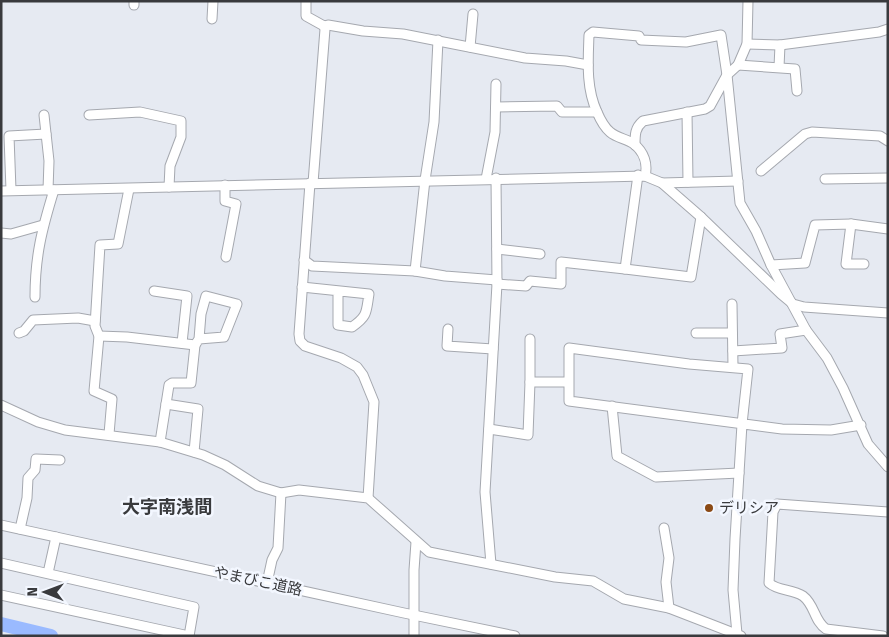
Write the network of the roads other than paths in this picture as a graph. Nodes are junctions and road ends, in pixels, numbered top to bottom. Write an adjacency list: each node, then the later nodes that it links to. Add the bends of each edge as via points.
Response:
1 (212, 1): 5 (street)
2 (306, 1): 6 (street, via 306,16)
3 (748, 1): 9 (street)
4 (472, 14): 11 (street)
5 (212, 19)
6 (324, 26): 8 (street); 35 (street)
7 (888, 29): 10 (street)
8 (438, 40): 11 (street); 32 (street, via 434,122)
9 (747, 44): 10 (street); 13 (street)
10 (780, 45): 14 (street)
11 (470, 47): 12 (street, via 525,58)
12 (588, 65): 15 (street, via 589,35 593,32 639,36 641,40 686,42 721,35); 19 (street, via 589,89)
13 (738, 65): 14 (street); 15 (street)
14 (778, 67): 17 (street, via 795,69)
15 (727, 75): 20 (street, via 710,106); 33 (street)
16 (496, 84): 18 (street)
17 (797, 91)
18 (496, 107): 19 (street, via 557,106 562,112); 30 (street)
19 (597, 112): 25 (street, via 611,133)
20 (687, 112): 25 (street, via 643,121 635,131); 34 (street)
21 (44, 115): 23 (street)
22 (89, 115): 38 (street, via 140,112 181,121 181,137 170,166)
23 (46, 134): 40 (street); 41 (street, via 8,136)
24 (888, 141): 26 (street, via 880,136 812,132 805,134)
25 (635, 145): 27 (street, via 647,167)
26 (760, 171)
27 (642, 175): 28 (street); 36 (street); 53 (street)
28 (496, 178): 30 (street); 47 (street)
29 (888, 178): 31 (street)
30 (486, 179): 32 (street)
31 (825, 179)
32 (425, 180): 35 (street); 54 (street)
33 (738, 181): 34 (street); 52 (street, via 740,203)
34 (688, 182): 36 (street)
35 (311, 183): 37 (street); 50 (street)
36 (662, 183): 42 (street)
37 (225, 186): 38 (street); 49 (street, via 224,201 236,204)
38 (169, 187): 39 (street)
39 (129, 189): 40 (street); 63 (street, via 118,244 100,245)
40 (51, 190): 41 (street); 44 (street)
41 (6, 191)
42 (701, 216): 53 (street, via 691,277); 61 (street)
43 (851, 224): 45 (street); 51 (street, via 846,264); 52 (street, via 815,224 805,263)
44 (43, 225): 46 (street); 59 (street, via 35,268)
45 (888, 229)
46 (1, 234)
47 (496, 249): 48 (street); 55 (street)
48 (540, 254)
49 (226, 257)
50 (304, 260): 54 (street, via 312,266); 56 (street)
51 (864, 264)
52 (771, 265): 61 (street)
53 (625, 269): 55 (street, via 561,262 561,284 530,281 526,286)
54 (415, 271): 55 (street)
55 (497, 282): 73 (street)
56 (302, 287): 58 (street); 91 (street, via 300,341 304,346 341,358 356,367 363,375 374,402)
57 (154, 291): 72 (street, via 187,296)
58 (338, 291): 58 (street, via 369,294 364,318 352,327 338,325)
59 (35, 297)
60 (732, 304): 68 (street)
61 (793, 304): 62 (street); 65 (street)
62 (888, 313)
63 (95, 321): 66 (street, via 78,318 33,320); 69 (street)
64 (448, 329): 73 (street, via 447,346)
65 (806, 330): 74 (street, via 780,334 782,348); 82 (street, via 827,358)
66 (19, 333)
67 (696, 333): 68 (street)
68 (732, 333): 74 (street)
69 (99, 336): 72 (street); 84 (street, via 94,391 112,399)
70 (530, 339): 76 (street)
71 (197, 342): 71 (street, via 224,338 237,304 206,296); 72 (street); 78 (street, via 190,384 169,385)
72 (182, 343)
73 (493, 350): 83 (street)
74 (733, 351): 75 (street)
75 (733, 367): 77 (street, via 569,348); 81 (street, via 748,369)
76 (530, 382): 77 (street); 83 (street, via 528,435)
77 (568, 382): 80 (street, via 569,401)
78 (166, 404): 85 (street); 86 (street, via 198,410)
79 (1, 405): 84 (street, via 65,430)
80 (612, 406): 81 (street); 89 (street, via 617,456 656,477)
81 (742, 424): 82 (street, via 831,430); 89 (street)
82 (860, 425): 88 (street, via 868,444)
83 (488, 429): 99 (street, via 485,492)
84 (109, 434): 85 (street)
85 (160, 442): 86 (street)
86 (194, 452): 90 (street, via 225,464 258,486)
87 (60, 460): 95 (street, via 36,460 35,470 28,478)
88 (888, 467)
89 (739, 473): 106 (street, via 733,590)
90 (281, 492): 91 (street, via 299,490); 101 (street, via 278,548)
91 (368, 498): 97 (street)
92 (888, 512): 110 (street, via 777,504 773,512 769,583 774,588 804,597 811,604 820,625 826,629)
93 (1, 525): 95 (street, やまびこ道路)
94 (664, 528): 103 (street, via 669,558 666,582)
95 (20, 529): 96 (street, やまびこ道路)
96 (56, 537): 100 (street); 101 (street, やまびこ道路)
97 (416, 542): 99 (street, via 429,552); 104 (street)
98 (1, 562): 100 (street)
99 (491, 564): 103 (street, via 593,581 624,599)
100 (48, 573): 107 (street, via 194,607)
101 (267, 583): 104 (street, やまびこ道路)
102 (1, 595): 107 (street)
103 (669, 608): 105 (street)
104 (414, 616): 108 (street); 109 (street, やまびこ道路)
105 (717, 632): 106 (street)
106 (739, 635)
107 (189, 636)
108 (414, 636)
109 (515, 636)
110 (884, 636)

